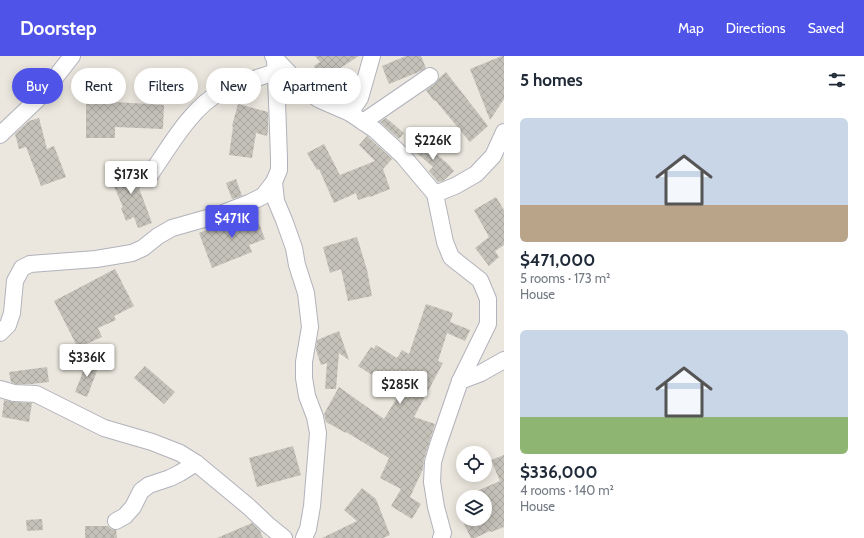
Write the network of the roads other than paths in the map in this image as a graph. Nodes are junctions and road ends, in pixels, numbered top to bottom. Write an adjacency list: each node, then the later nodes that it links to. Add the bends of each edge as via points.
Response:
1 (72, 56): 7 (street, via 40,97)
2 (372, 56): 5 (street)
3 (274, 62): 5 (street, via 320,100); 8 (street, via 202,104); 9 (street, via 279,159 279,170)
4 (430, 76): 5 (street)
5 (357, 117): 10 (street, via 376,130 403,156)
6 (504, 132): 10 (street, via 493,156 476,174)
7 (0, 135)
8 (150, 175)
9 (274, 182): 11 (street, via 263,196 218,215 172,228 132,253 96,259 30,264 22,268 15,281 12,313 8,325); 18 (street, via 276,201 294,248 306,293 310,327 304,378 318,433 312,506)
10 (435, 194): 13 (street, via 445,242 451,257 480,280 488,299 488,324)
11 (0, 333)
12 (504, 360): 13 (street)
13 (460, 381): 19 (street, via 433,462 432,482 443,532)
14 (0, 389): 15 (street, via 14,393 36,394 104,428 152,442)
15 (196, 462): 16 (street, via 170,478 149,485 125,516); 17 (street)
16 (116, 521)
17 (284, 538)
18 (304, 538)
19 (441, 538)

